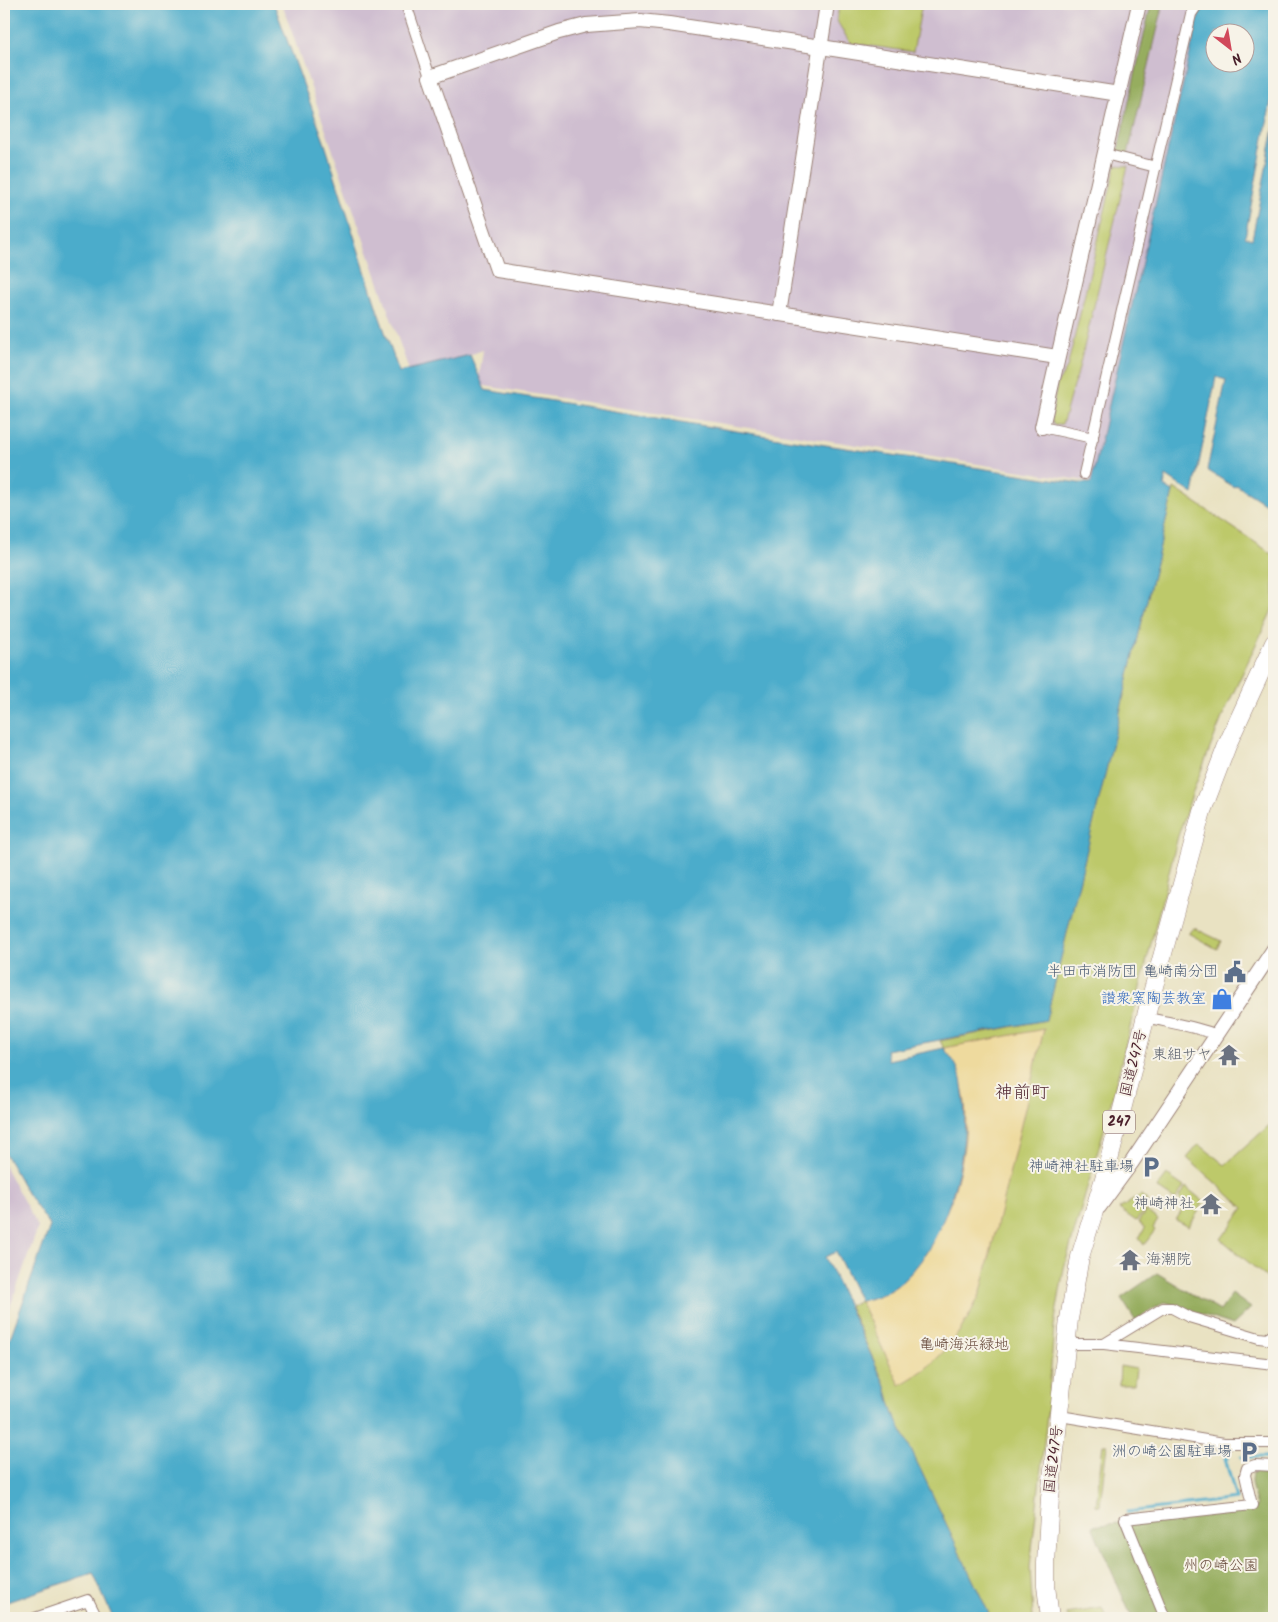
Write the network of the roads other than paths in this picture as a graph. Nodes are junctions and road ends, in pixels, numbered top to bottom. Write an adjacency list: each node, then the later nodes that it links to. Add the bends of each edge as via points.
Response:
1 (406, 4): 6 (street)
2 (827, 4): 5 (street)
3 (1139, 4): 7 (street)
4 (1198, 4): 9 (street, via 1191,14)
5 (821, 46): 6 (street, via 669,24 614,22 560,32); 7 (street); 10 (street)
6 (430, 77): 10 (street, via 496,270)
7 (1118, 94): 8 (street)
8 (1104, 154): 9 (street); 11 (street)
9 (1156, 167): 13 (street)
10 (779, 314): 11 (street)
11 (1057, 357): 12 (street)
12 (1042, 427): 13 (street)
13 (1093, 438): 14 (street)
14 (1084, 474)
15 (1274, 643): 17 (highway, 国道247号 / 247, via 1228,743 1202,811)
16 (1274, 950): 18 (street)
17 (1145, 1017): 18 (street); 19 (highway, 国道247号 / 247)
18 (1217, 1035): 19 (street)
19 (1094, 1214): 21 (highway, 国道247号 / 247, via 1080,1257)
20 (1274, 1334): 22 (street, via 1267,1339 1259,1338 1188,1317 1168,1307)
21 (1068, 1344): 22 (street); 24 (highway, 国道247号 / 247)
22 (1104, 1344): 23 (street)
23 (1274, 1364)
24 (1060, 1416): 25 (street, via 1224,1443); 29 (highway, 国道247号 / 247, via 1047,1544 1046,1586)
25 (1274, 1443)
26 (1274, 1466): 30 (street, via 1247,1468 1245,1475 1252,1505 1126,1519)
27 (35, 1618): 28 (street, via 88,1600)
28 (97, 1618)
29 (1050, 1618)
30 (1165, 1618)

